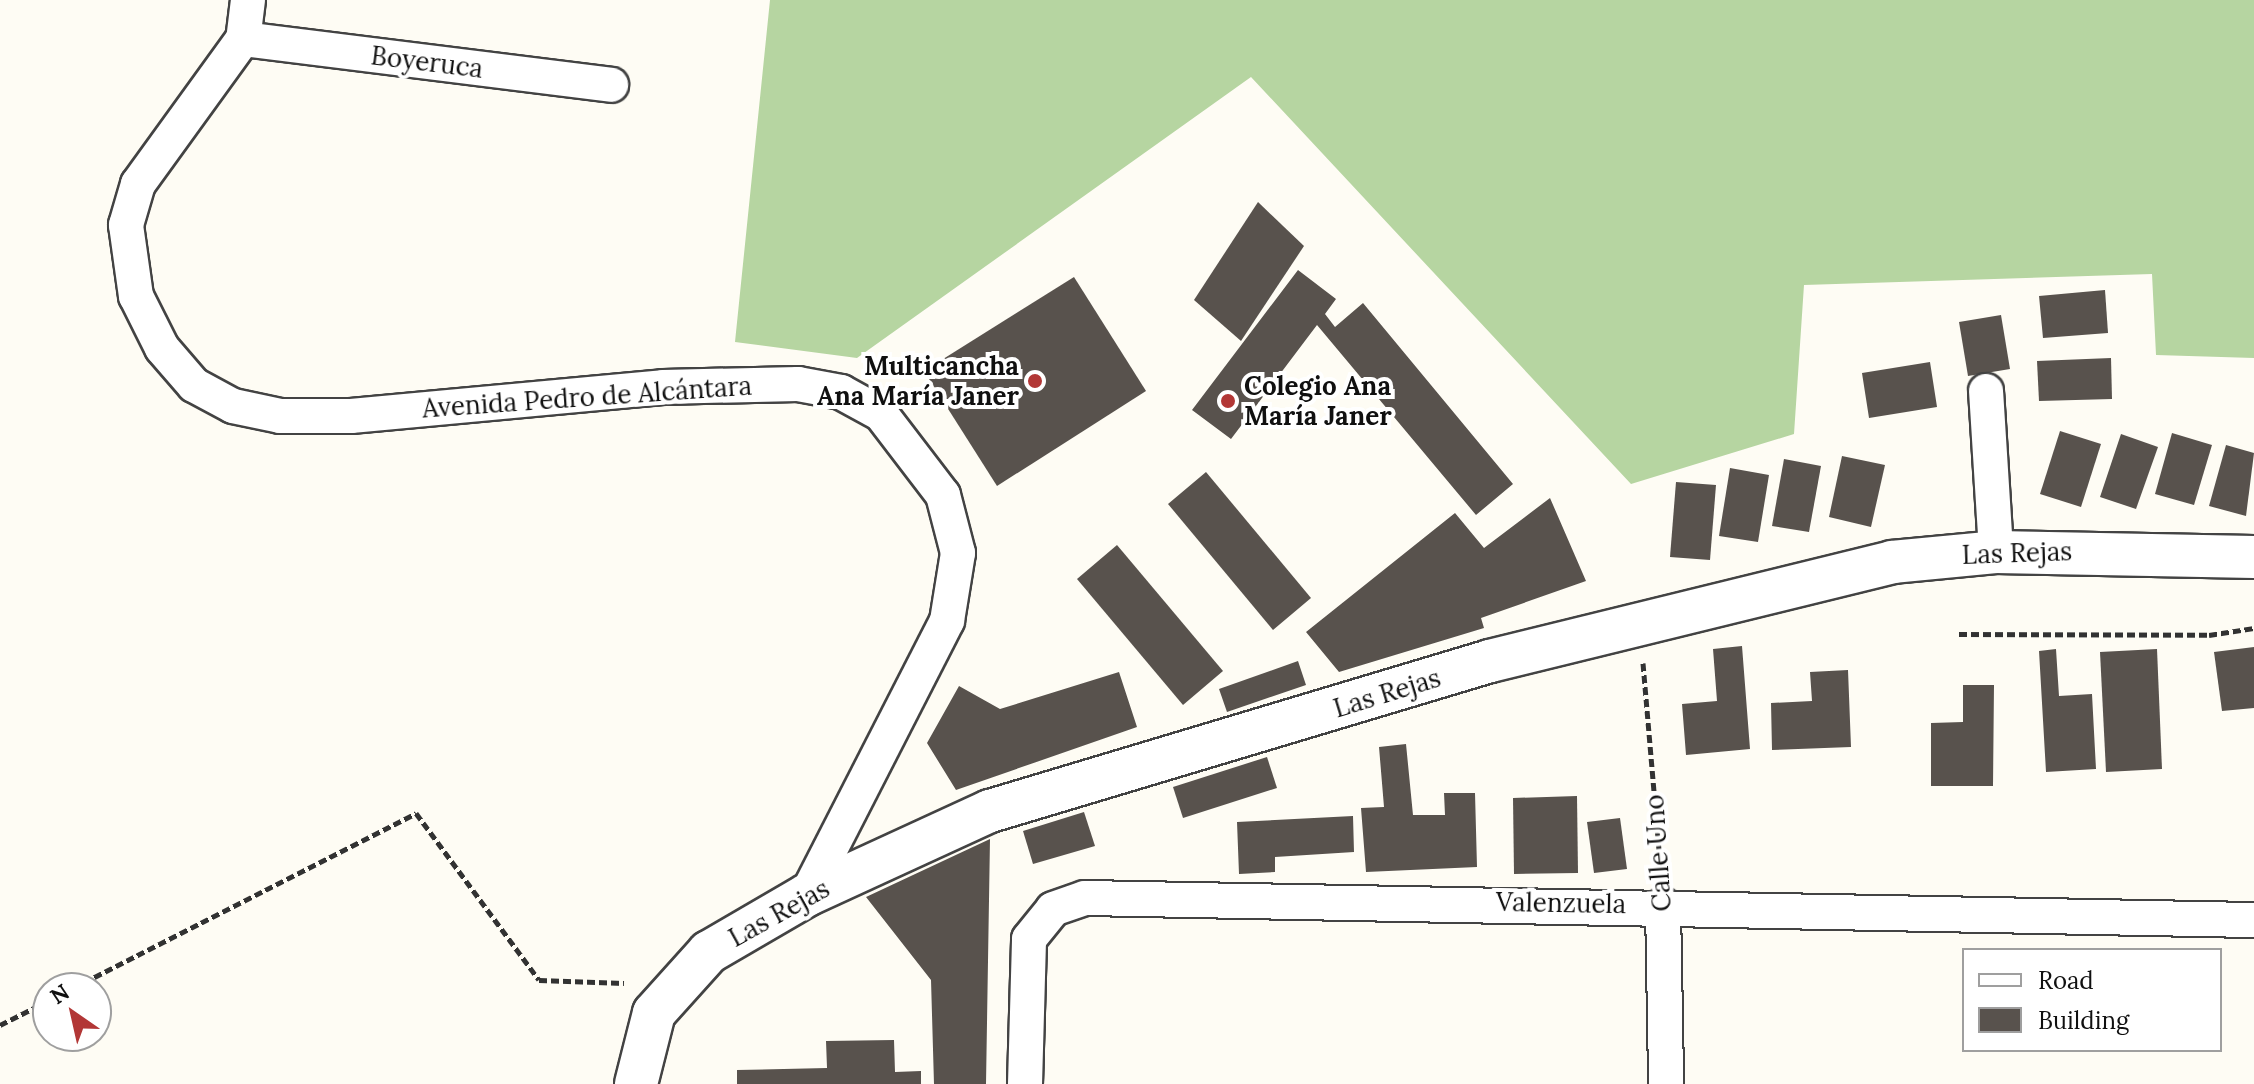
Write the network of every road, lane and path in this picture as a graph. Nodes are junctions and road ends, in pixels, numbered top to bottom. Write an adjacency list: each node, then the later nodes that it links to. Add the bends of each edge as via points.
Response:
1 (248, 0): 2 (street, Avenida Pedro de Alcántara)
2 (243, 39): 3 (street, Boyeruca); 10 (street, Avenida Pedro de Alcántara, via 138,184 126,225 136,296 162,348 194,385 233,406 280,416 351,416 663,387 798,384 841,392 881,414 943,495 958,553 947,621)
3 (611, 85)
4 (1986, 391): 5 (street)
5 (1996, 552): 6 (street, Las Rejas); 7 (street, Las Rejas, via 1892,562)
6 (2254, 557)
7 (1640, 622): 10 (street, Las Rejas, via 990,811); 11 (path, Calle Uno)
8 (2254, 628): 9 (path, via 2209,635)
9 (1959, 634)
10 (807, 895): 17 (street, Las Rejas, via 709,952 680,980 654,1013)
11 (1663, 905): 12 (street, Valenzuela); 18 (street, Valenzuela, via 1085,898 1053,909 1029,939); 19 (street, Calle Uno)
12 (2254, 920)
13 (104, 972): 14 (path, via 416,813 539,980)
14 (629, 983)
15 (32, 1009): 16 (path)
16 (0, 1025)
17 (636, 1084)
18 (1025, 1084)
19 (1666, 1084)

